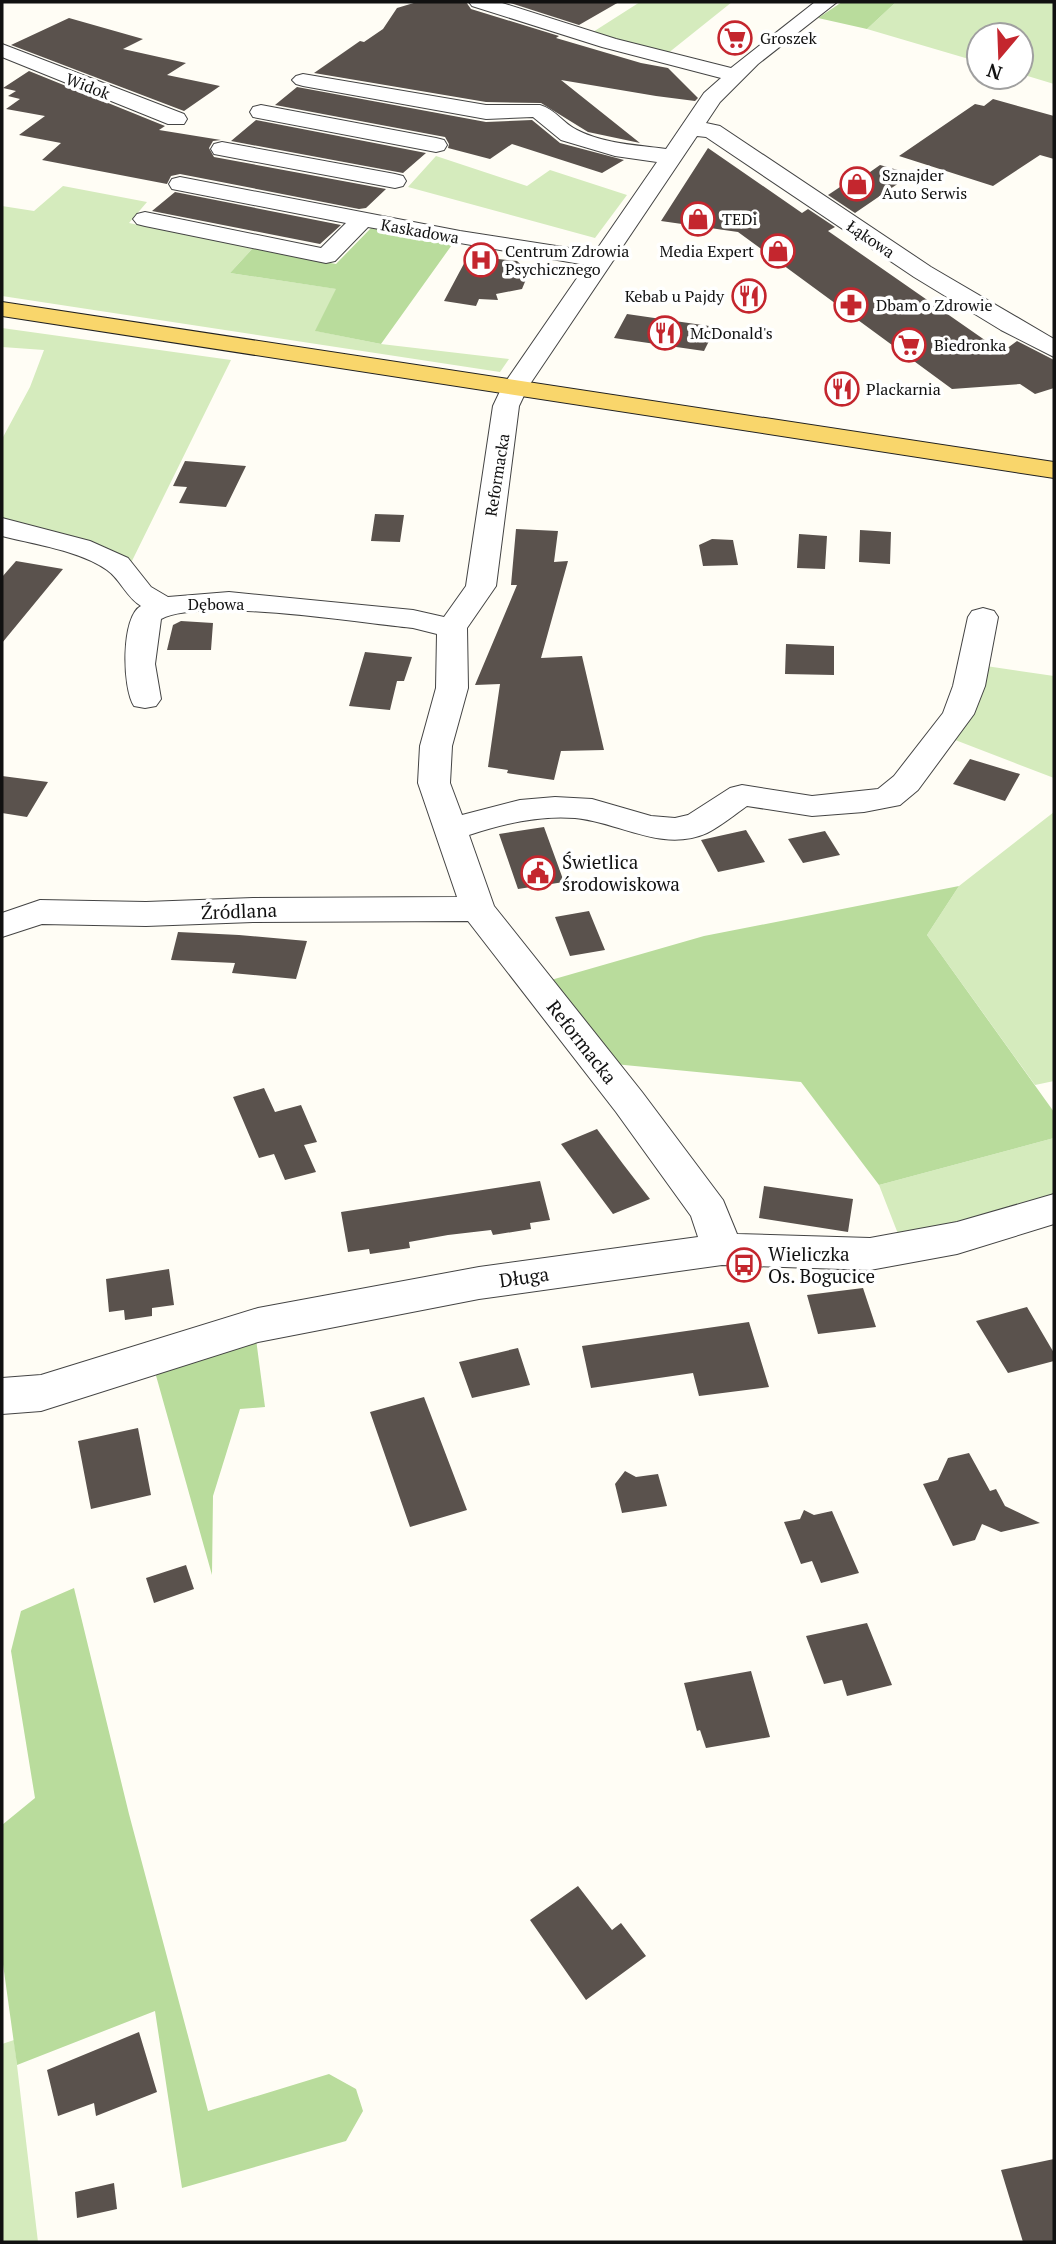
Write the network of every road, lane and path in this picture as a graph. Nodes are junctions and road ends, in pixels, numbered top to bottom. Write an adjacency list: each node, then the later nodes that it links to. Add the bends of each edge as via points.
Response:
1 (827, 2): 4 (street, Reformacka)
2 (492, 4): 4 (street, via 661,58)
3 (2, 50): 8 (street, Widok)
4 (734, 75): 9 (street, Reformacka)
5 (303, 80): 6 (street)
6 (397, 97): 10 (street); 13 (street, via 486,112 540,112 569,135 615,149)
7 (261, 112): 10 (street)
8 (176, 119)
9 (691, 128): 13 (street, Reformacka); 22 (street, Łąkowa, via 712,131 928,277)
10 (358, 130): 11 (street); 14 (street)
11 (436, 145)
12 (222, 149): 14 (street)
13 (673, 157): 20 (street, Reformacka)
14 (316, 166): 15 (street); 17 (street)
15 (395, 181)
16 (180, 184): 17 (street, Kaskadowa)
17 (274, 203): 19 (street, Kaskadowa)
18 (145, 219): 19 (street, Kaskadowa, via 326,256)
19 (362, 220): 20 (street, Kaskadowa)
20 (601, 260): 23 (street, Reformacka)
21 (2, 309): 23 (main road)
22 (1054, 349)
23 (515, 387): 24 (main road); 28 (street, Reformacka, via 506,406 481,586)
24 (1054, 470)
25 (2, 527): 26 (street, Dębowa, via 80,547 118,564 141,593)
26 (163, 606): 28 (street, Dębowa, via 229,601 413,619); 29 (street, via 146,615 140,664)
27 (982, 617): 30 (street, via 969,686 958,714 906,783 888,798 812,806 742,794 688,828 648,826 592,810 551,807 503,813)
28 (452, 628): 30 (street, Reformacka, via 452,688 436,746 434,782)
29 (145, 699)
30 (450, 830): 32 (street, Reformacka)
31 (2, 903): 33 (street)
32 (478, 909): 33 (street, Źródlana); 36 (street, Reformacka, via 709,1212)
33 (40, 912): 34 (street, Źródlana)
34 (2, 925)
35 (1054, 1209): 36 (street, Długa, via 957,1238 870,1254)
36 (722, 1250): 37 (street, Długa, via 479,1283 257,1325 41,1393)
37 (2, 1396)

